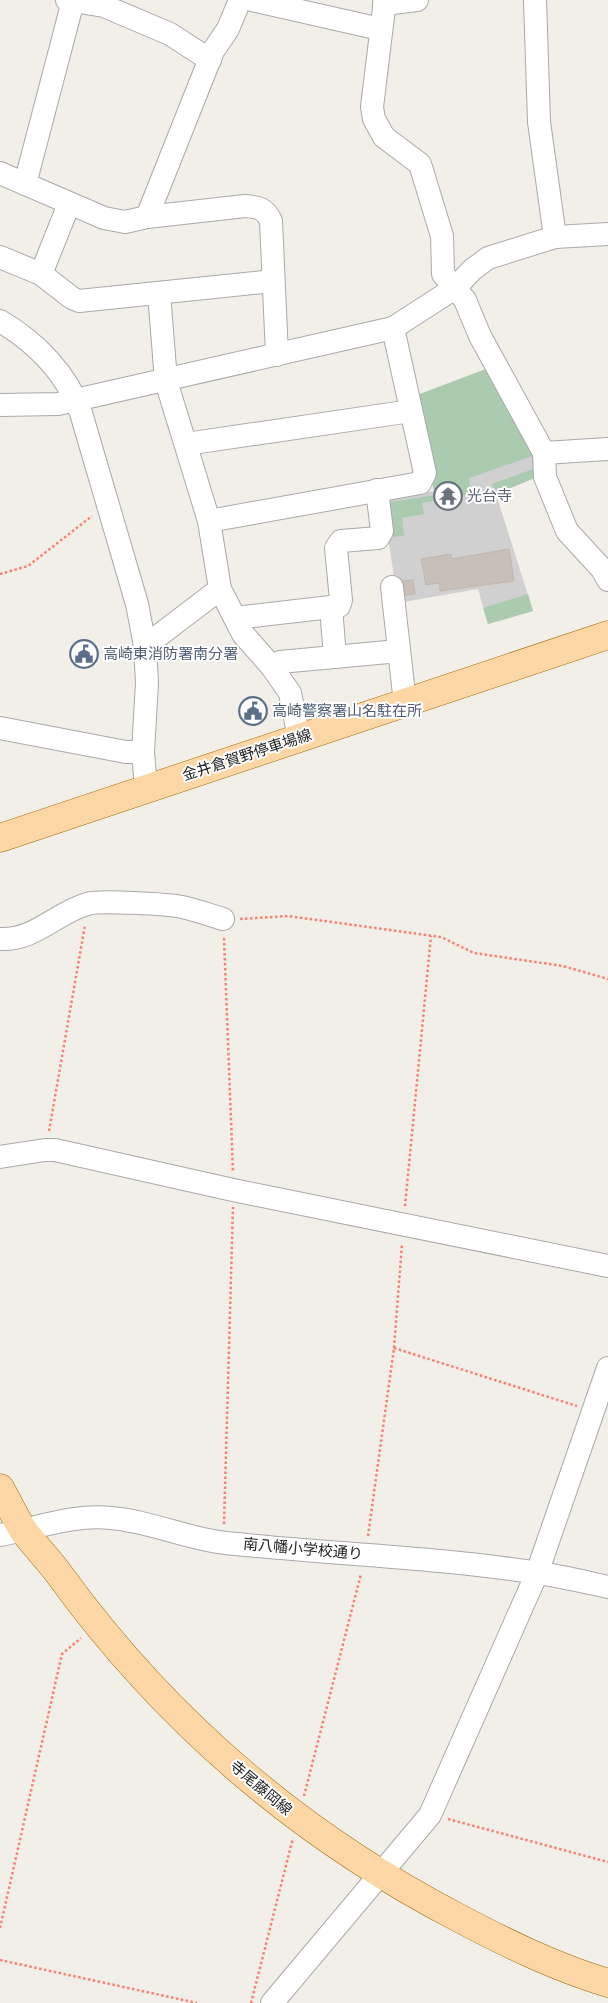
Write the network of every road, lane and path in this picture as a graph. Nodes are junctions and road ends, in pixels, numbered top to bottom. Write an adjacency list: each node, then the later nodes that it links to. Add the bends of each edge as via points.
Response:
1 (70, 0): 8 (street, via 104,6 170,34); 10 (street)
2 (240, 0): 8 (street)
3 (252, 0): 7 (street)
4 (416, 0): 6 (street)
5 (535, 0): 14 (street, via 539,122)
6 (384, 2): 7 (street)
7 (380, 29): 18 (street, via 372,107 374,119 384,137 420,164 442,236 443,274)
8 (210, 60): 12 (street)
9 (0, 173): 10 (street)
10 (25, 184): 11 (street)
11 (69, 204): 12 (street, via 104,218 126,222); 16 (street)
12 (147, 217): 17 (street, via 245,206 260,208 267,212 271,221)
13 (608, 234): 14 (street)
14 (555, 237): 18 (street, via 488,258)
15 (0, 257): 16 (street)
16 (42, 274): 19 (street, via 79,301)
17 (273, 282): 19 (street); 22 (street)
18 (456, 288): 21 (street); 29 (street)
19 (159, 293): 23 (street)
20 (0, 320): 24 (street, via 29,340 47,358)
21 (393, 328): 22 (street); 26 (street)
22 (277, 355): 23 (street)
23 (166, 381): 24 (street); 27 (street)
24 (76, 400): 25 (street, via 58,404); 31 (street)
25 (0, 405)
26 (411, 411): 27 (street); 30 (street, via 425,473 420,482)
27 (186, 444): 32 (street)
28 (608, 449): 29 (street)
29 (544, 453): 34 (street, via 545,477 567,531)
30 (376, 490): 32 (street); 37 (street, via 382,531 378,538 341,541 336,548 341,600 339,606)
31 (109, 508): 33 (path, via 90,517 28,566); 40 (street, via 137,604)
32 (209, 521): 36 (street)
33 (0, 574)
34 (608, 580)
35 (392, 588): 41 (street)
36 (220, 589): 38 (street); 40 (street)
37 (331, 607): 38 (street); 42 (street)
38 (235, 618): 43 (street, via 243,634)
39 (608, 634): 44 (main road, 金井倉賀野停車場線)
40 (145, 646): 47 (street, via 147,683)
41 (399, 651): 42 (street); 44 (street)
42 (335, 657): 43 (street, via 280,662)
43 (272, 667): 46 (street, via 290,693)
44 (405, 703): 46 (main road, 金井倉賀野停車場線)
45 (0, 728): 47 (street, via 126,752)
46 (300, 738): 48 (main road, 金井倉賀野停車場線)
47 (142, 752): 48 (street)
48 (146, 788): 49 (main road, 金井倉賀野停車場線)
49 (0, 838)
50 (89, 903): 51 (street, via 181,906); 53 (street, via 60,915 35,932 13,940); 55 (path)
51 (223, 919): 52 (path, via 288,916); 57 (path)
52 (432, 936): 54 (path, via 474,953 563,966); 58 (path)
53 (0, 939)
54 (608, 979)
55 (45, 1150): 56 (street); 57 (street)
56 (0, 1157)
57 (233, 1190): 58 (street); 65 (path)
58 (403, 1224): 59 (street); 60 (path)
59 (608, 1266)
60 (394, 1348): 62 (path); 66 (path)
61 (608, 1368): 62 (street)
62 (593, 1411): 67 (street)
63 (0, 1488): 64 (main road, 寺尾藤岡線)
64 (12, 1532): 65 (street, 南八幡小学校通り, via 75,1518 112,1518); 69 (main road, 寺尾藤岡線)
65 (223, 1543): 66 (street, 南八幡小学校通り)
66 (366, 1555): 67 (street, 南八幡小学校通り); 71 (path)
67 (537, 1573): 68 (street, 南八幡小学校通り); 70 (street)
68 (608, 1587)
69 (96, 1626): 71 (main road, 寺尾藤岡線, via 166,1703 243,1775); 74 (path, via 62,1654)
70 (430, 1815): 72 (path); 73 (street)
71 (298, 1818): 73 (main road, 寺尾藤岡線); 78 (path)
72 (608, 1862)
73 (381, 1873): 76 (main road, 寺尾藤岡線, via 412,1894 514,1947); 79 (street)
74 (0, 1928)
75 (0, 1960): 77 (path)
76 (608, 1983)
77 (197, 2003)
78 (251, 2003)
79 (272, 2003)

